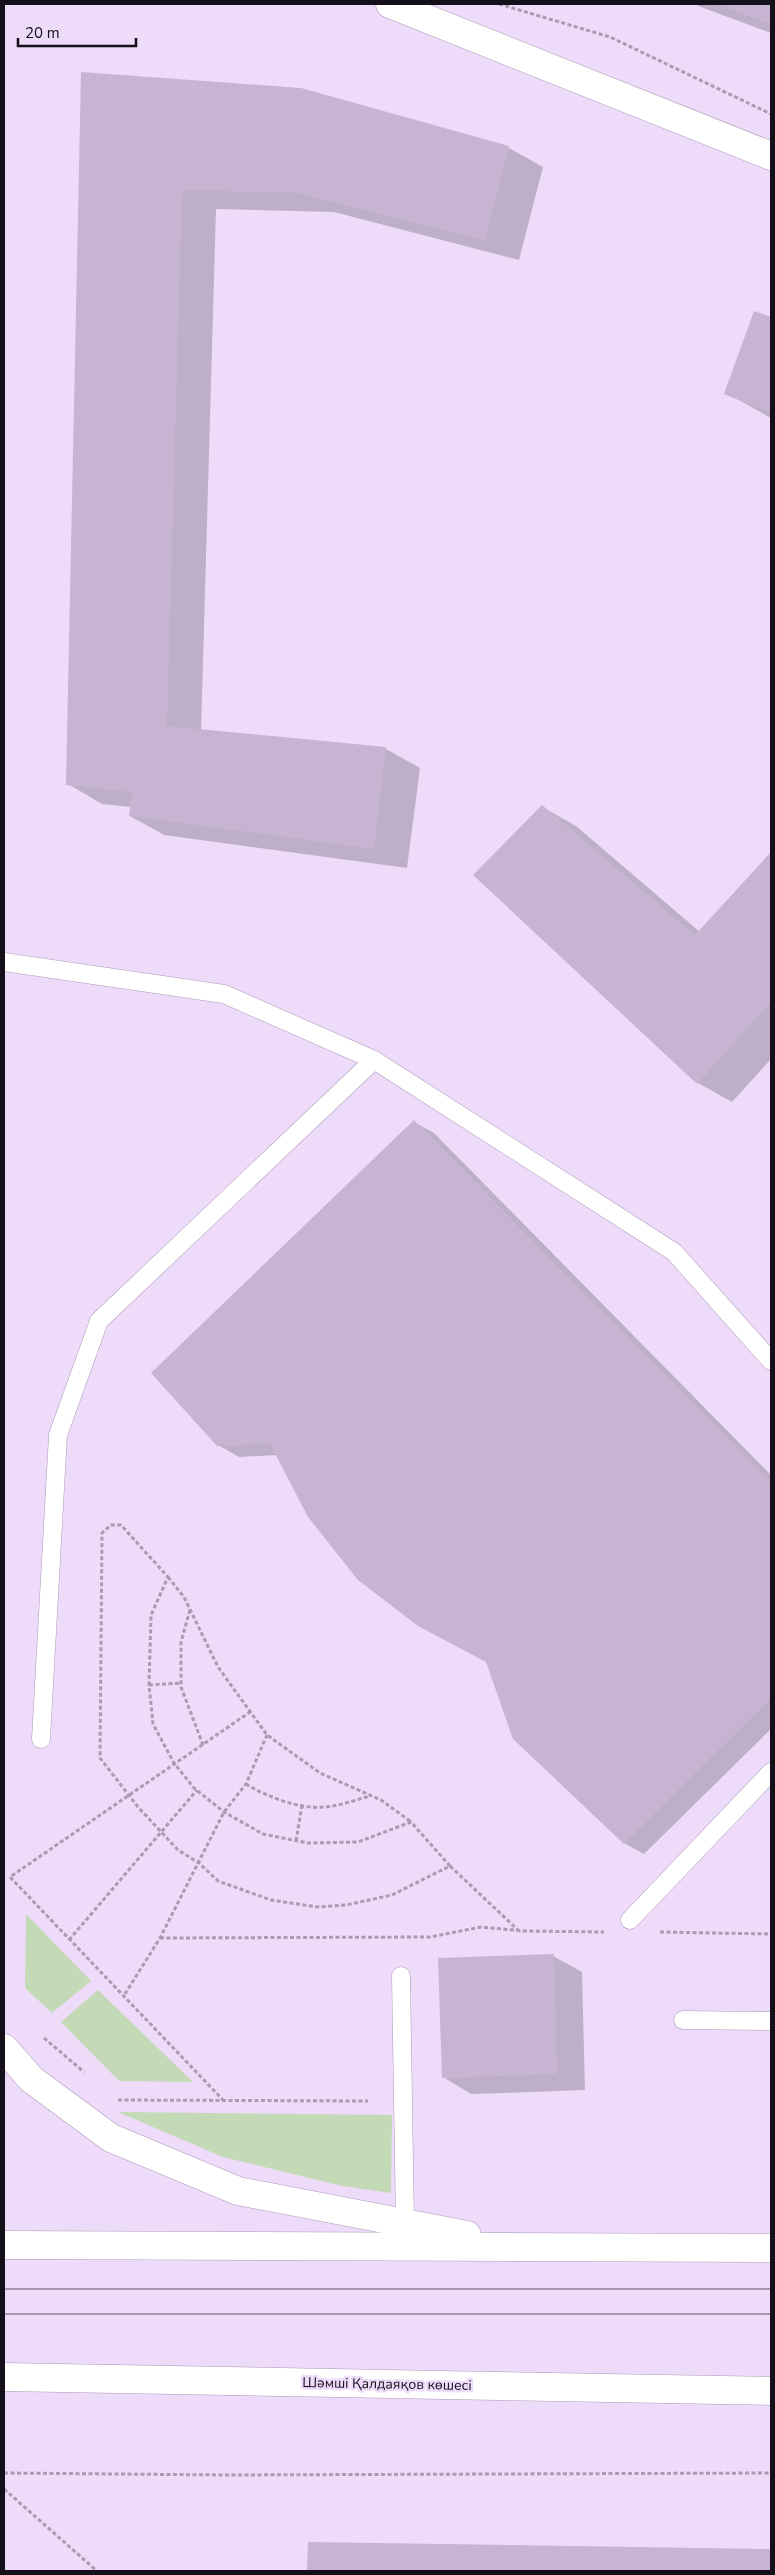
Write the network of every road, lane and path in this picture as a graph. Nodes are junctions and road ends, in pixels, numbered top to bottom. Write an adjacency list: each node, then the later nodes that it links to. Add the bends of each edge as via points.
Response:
1 (390, 4): 4 (main road)
2 (499, 4): 3 (path, via 610,37)
3 (771, 114)
4 (771, 156)
5 (4, 962): 6 (lane, via 224,994)
6 (374, 1060): 7 (lane, via 674,1252); 14 (lane, via 99,1321 58,1434)
7 (771, 1360)
8 (168, 1577): 9 (path); 11 (path, via 152,1615); 20 (path, via 121,1525 111,1525 102,1533 100,1758)
9 (190, 1609): 10 (path, via 181,1642); 12 (path, via 218,1668)
10 (181, 1683): 11 (path); 15 (path)
11 (149, 1685): 16 (path, via 152,1724)
12 (250, 1712): 13 (path); 15 (path)
13 (267, 1735): 18 (path); 21 (path, via 320,1773)
14 (41, 1739)
15 (203, 1745): 16 (path)
16 (174, 1763): 19 (path); 20 (path)
17 (771, 1772): 28 (lane)
18 (246, 1784): 22 (path, via 259,1792); 23 (path)
19 (197, 1790): 23 (path); 34 (path)
20 (128, 1795): 26 (path, via 178,1850); 34 (path, via 10,1877)
21 (370, 1796): 22 (path, via 322,1808); 24 (path, via 381,1800)
22 (302, 1805): 25 (path)
23 (224, 1812): 25 (path, via 263,1834); 26 (path)
24 (411, 1822): 25 (path, via 358,1842); 27 (path)
25 (296, 1841)
26 (199, 1862): 27 (path, via 218,1881 270,1900 318,1907 346,1905 392,1895); 33 (path)
27 (450, 1866): 29 (path)
28 (630, 1920)
29 (518, 1930): 30 (path); 33 (path, via 481,1927 430,1937)
30 (613, 1932)
31 (653, 1932): 32 (path)
32 (771, 1934)
33 (160, 1938): 36 (path)
34 (69, 1940): 36 (path)
35 (401, 1976): 45 (lane)
36 (125, 1994): 43 (path)
37 (683, 2020): 38 (lane)
38 (771, 2020)
39 (41, 2036): 41 (path)
40 (4, 2048): 45 (main road, via 31,2079 111,2138 238,2191)
41 (87, 2074)
42 (117, 2100): 43 (path)
43 (224, 2101): 44 (path)
44 (368, 2101)
45 (405, 2224): 48 (main road)
46 (4, 2245): 48 (main road)
47 (771, 2248): 48 (main road)
48 (555, 2249)
49 (4, 2377): 50 (main road, Шәмші Қалдаяқов көшесі)
50 (771, 2391)
51 (4, 2473): 52 (path)
52 (771, 2473)
53 (4, 2489): 54 (path)
54 (97, 2571)

